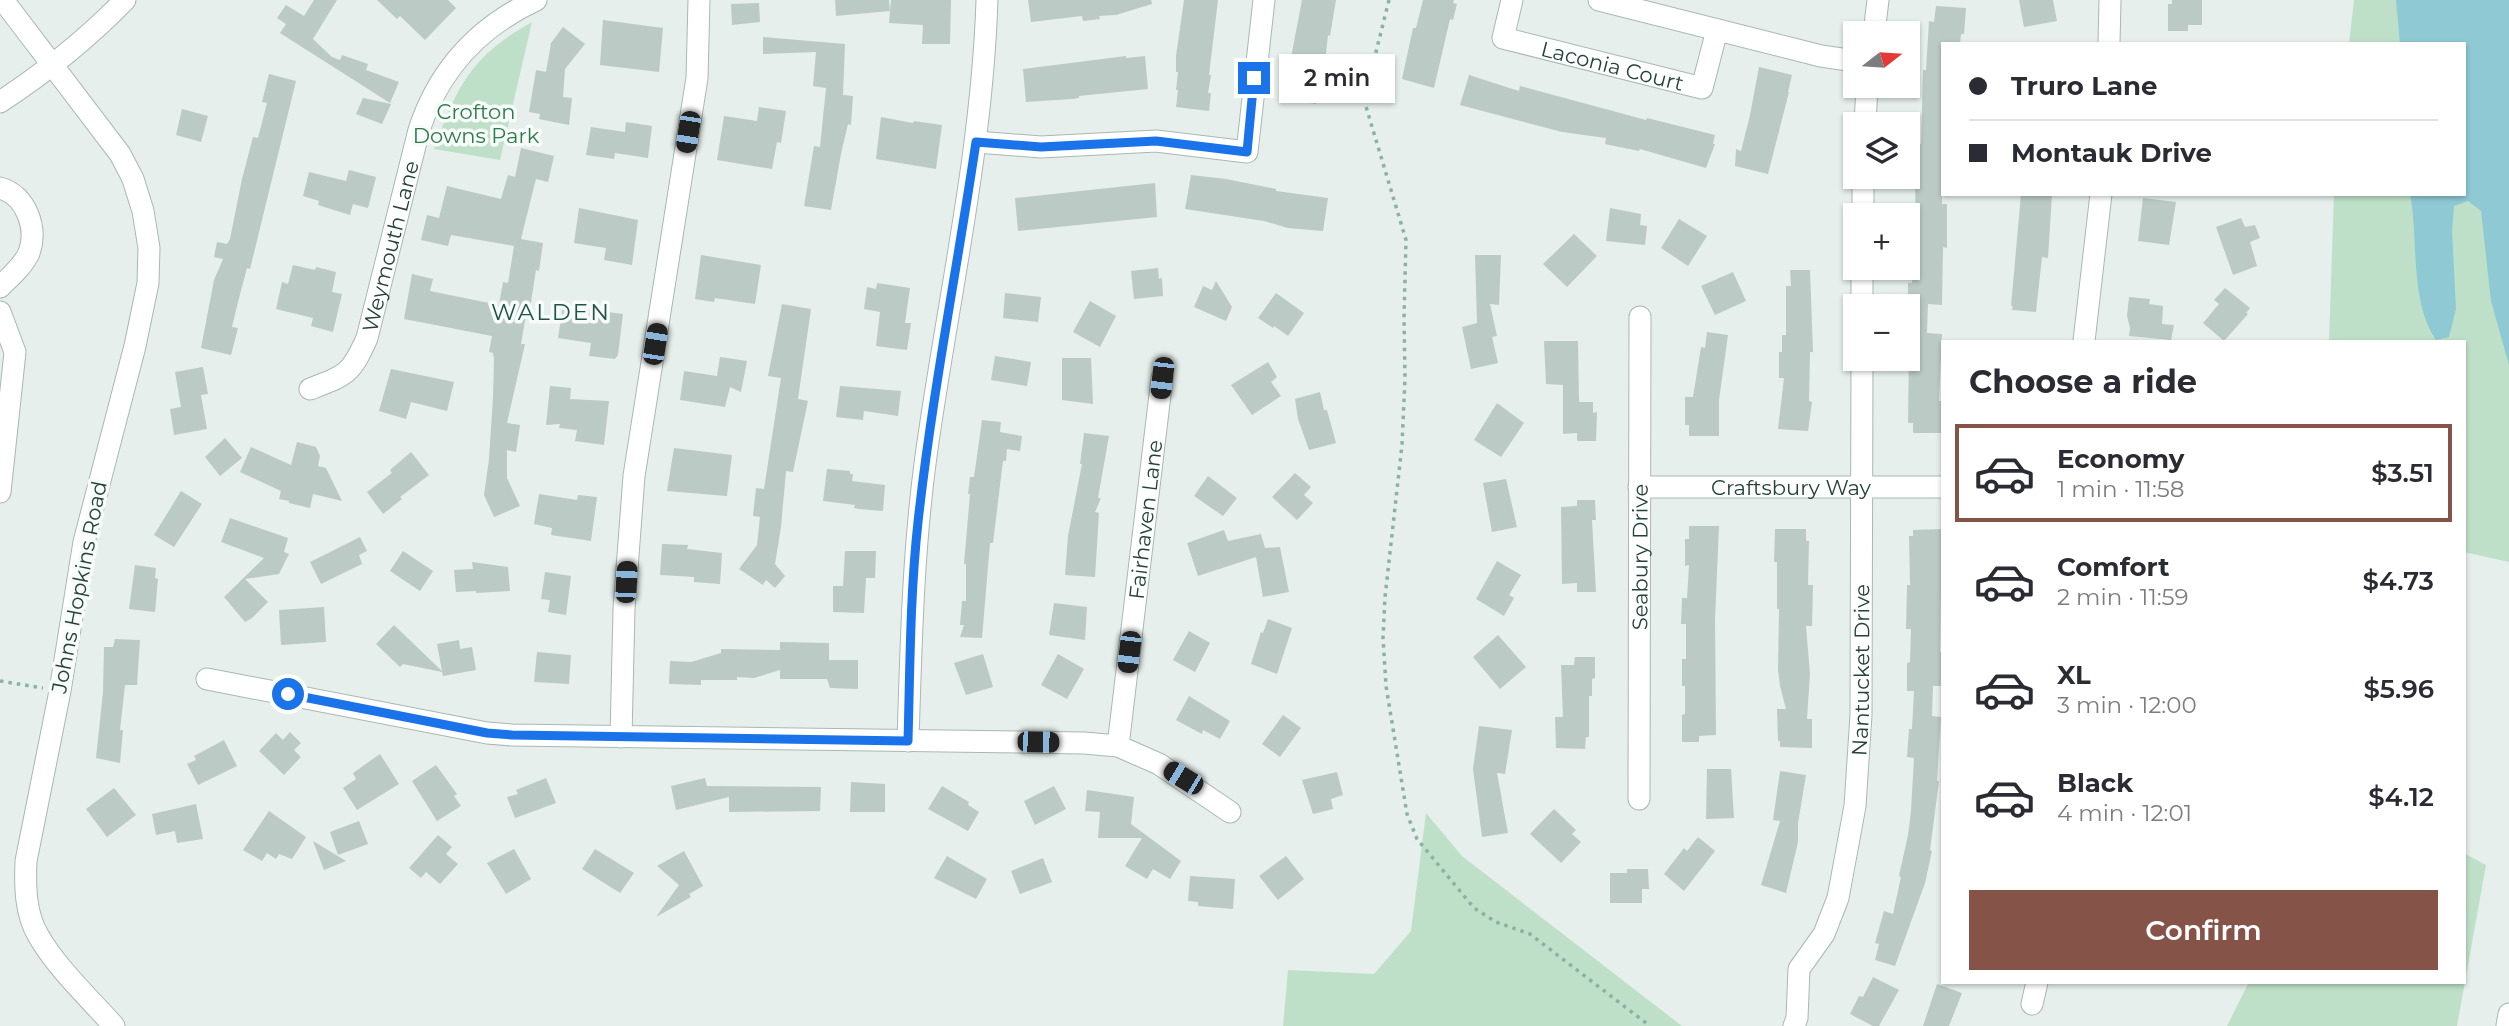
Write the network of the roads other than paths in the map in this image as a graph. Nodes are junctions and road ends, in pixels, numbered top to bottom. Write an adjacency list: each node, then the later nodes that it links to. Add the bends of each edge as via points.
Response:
1 (3, 0): 16 (street, Johns Hopkins Road)
2 (125, 0): 16 (street)
3 (536, 0): 27 (street, Weymouth Lane, via 499,19 477,37 442,78 419,130 357,362 348,373)
4 (699, 0): 33 (street, via 697,78 634,476)
5 (987, 0): 18 (street)
6 (1264, 0): 18 (street, via 1247,152 1156,141 1041,147)
7 (1512, 0): 13 (street, Laconia Court, via 1503,38 1702,88)
8 (1599, 0): 11 (street)
9 (1878, 0): 12 (street)
10 (2110, 0): 14 (street)
11 (1627, 3): 13 (street)
12 (1875, 21)
13 (1717, 30): 15 (street)
14 (2109, 42)
15 (1843, 59)
16 (54, 65): 17 (street); 41 (street, Johns Hopkins Road, via 120,154 133,179 149,248 148,283 84,542 26,861 26,899 37,934)
17 (0, 102)
18 (976, 142): 34 (street, via 918,524)
19 (0, 188): 21 (street, via 19,200 32,231 26,258)
20 (2101, 196): 24 (street)
21 (0, 288)
22 (1640, 317): 28 (street, Seabury Drive)
23 (2, 323): 31 (street, via 15,352)
24 (2084, 340)
25 (1862, 371): 29 (street, Nantucket Drive)
26 (1162, 378): 35 (street, Fairhaven Lane)
27 (310, 389)
28 (1639, 487): 29 (street, Craftsbury Way); 36 (street, Seabury Drive)
29 (1861, 487): 30 (street, Craftsbury Way); 42 (street, Nantucket Drive, via 1861,716 1855,806 1838,898 1824,934 1799,969)
30 (1941, 487)
31 (0, 492)
32 (207, 679): 33 (street, via 487,733)
33 (621, 737): 34 (street)
34 (908, 741): 35 (street)
35 (1118, 746): 37 (street, via 1159,764)
36 (1639, 799)
37 (1230, 812)
38 (2037, 984): 39 (street)
39 (2032, 1004)
40 (2509, 1014): 43 (street)
41 (114, 1026)
42 (1794, 1026)
43 (2507, 1026)

